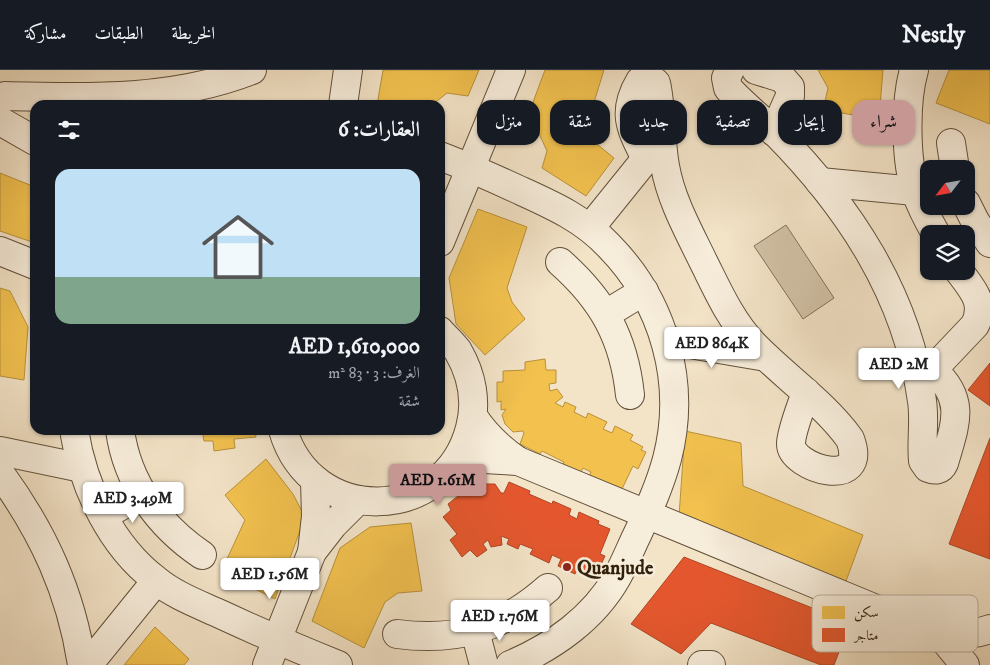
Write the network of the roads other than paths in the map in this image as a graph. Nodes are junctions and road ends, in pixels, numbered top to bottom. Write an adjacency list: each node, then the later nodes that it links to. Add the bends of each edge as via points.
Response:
1 (252, 70): 9 (street, via 217,82)
2 (348, 70): 10 (street)
3 (511, 70): 15 (street)
4 (730, 70): 12 (street, via 726,78 728,88)
5 (756, 70): 12 (street, via 782,78 790,87 790,96)
6 (914, 70): 17 (street, via 908,122)
7 (0, 99): 8 (street, via 5,96)
8 (59, 100)
9 (136, 100)
10 (344, 100)
11 (0, 121): 13 (street)
12 (774, 132): 16 (street)
13 (30, 138)
14 (445, 158): 15 (street)
15 (471, 168): 19 (street, via 556,206); 20 (street)
16 (820, 182): 17 (street); 24 (street, via 876,262 926,377 974,325 980,313 975,293)
17 (915, 191): 18 (street)
18 (932, 225)
19 (590, 228): 25 (street, via 622,260); 29 (street, via 654,149 681,218 734,320)
20 (445, 230)
21 (0, 251): 23 (street)
22 (560, 262): 26 (street, via 585,286)
23 (30, 263)
24 (966, 280)
25 (644, 291): 26 (street); 28 (street)
26 (606, 314): 31 (street, via 623,353)
27 (445, 337): 32 (street, via 457,350 469,375)
28 (666, 340): 29 (street); 44 (street, via 674,398 673,428 666,465)
29 (766, 357): 30 (street)
30 (806, 392)
31 (630, 395)
32 (473, 416): 37 (street, via 492,441); 38 (street, via 466,443)
33 (75, 435): 39 (street)
34 (121, 435): 42 (street)
35 (285, 435): 41 (street, via 299,464)
36 (0, 451): 39 (street)
37 (518, 460): 38 (street, via 484,459); 44 (street)
38 (452, 467): 43 (street, via 417,494 398,500)
39 (82, 468): 45 (street)
40 (0, 473): 57 (street, via 32,520 51,557 72,615)
41 (315, 480): 43 (street, via 328,490); 46 (street)
42 (142, 494): 45 (street); 47 (street, via 163,522)
43 (358, 500): 46 (street)
44 (647, 514): 50 (street); 55 (street, via 616,578)
45 (103, 516): 48 (street, via 127,551)
46 (312, 552): 53 (street)
47 (202, 554)
48 (156, 581): 53 (street, via 186,599); 56 (street)
49 (548, 588): 51 (street, via 518,612)
50 (842, 595)
51 (474, 631): 52 (street, via 436,637); 60 (street)
52 (397, 634)
53 (276, 640): 58 (street); 59 (street)
54 (954, 652): 64 (street)
55 (548, 658): 61 (street)
56 (102, 659)
57 (82, 665)
58 (266, 665)
59 (338, 665)
60 (484, 665)
61 (510, 665)
62 (702, 665): 63 (street)
63 (711, 665)
64 (965, 665)

